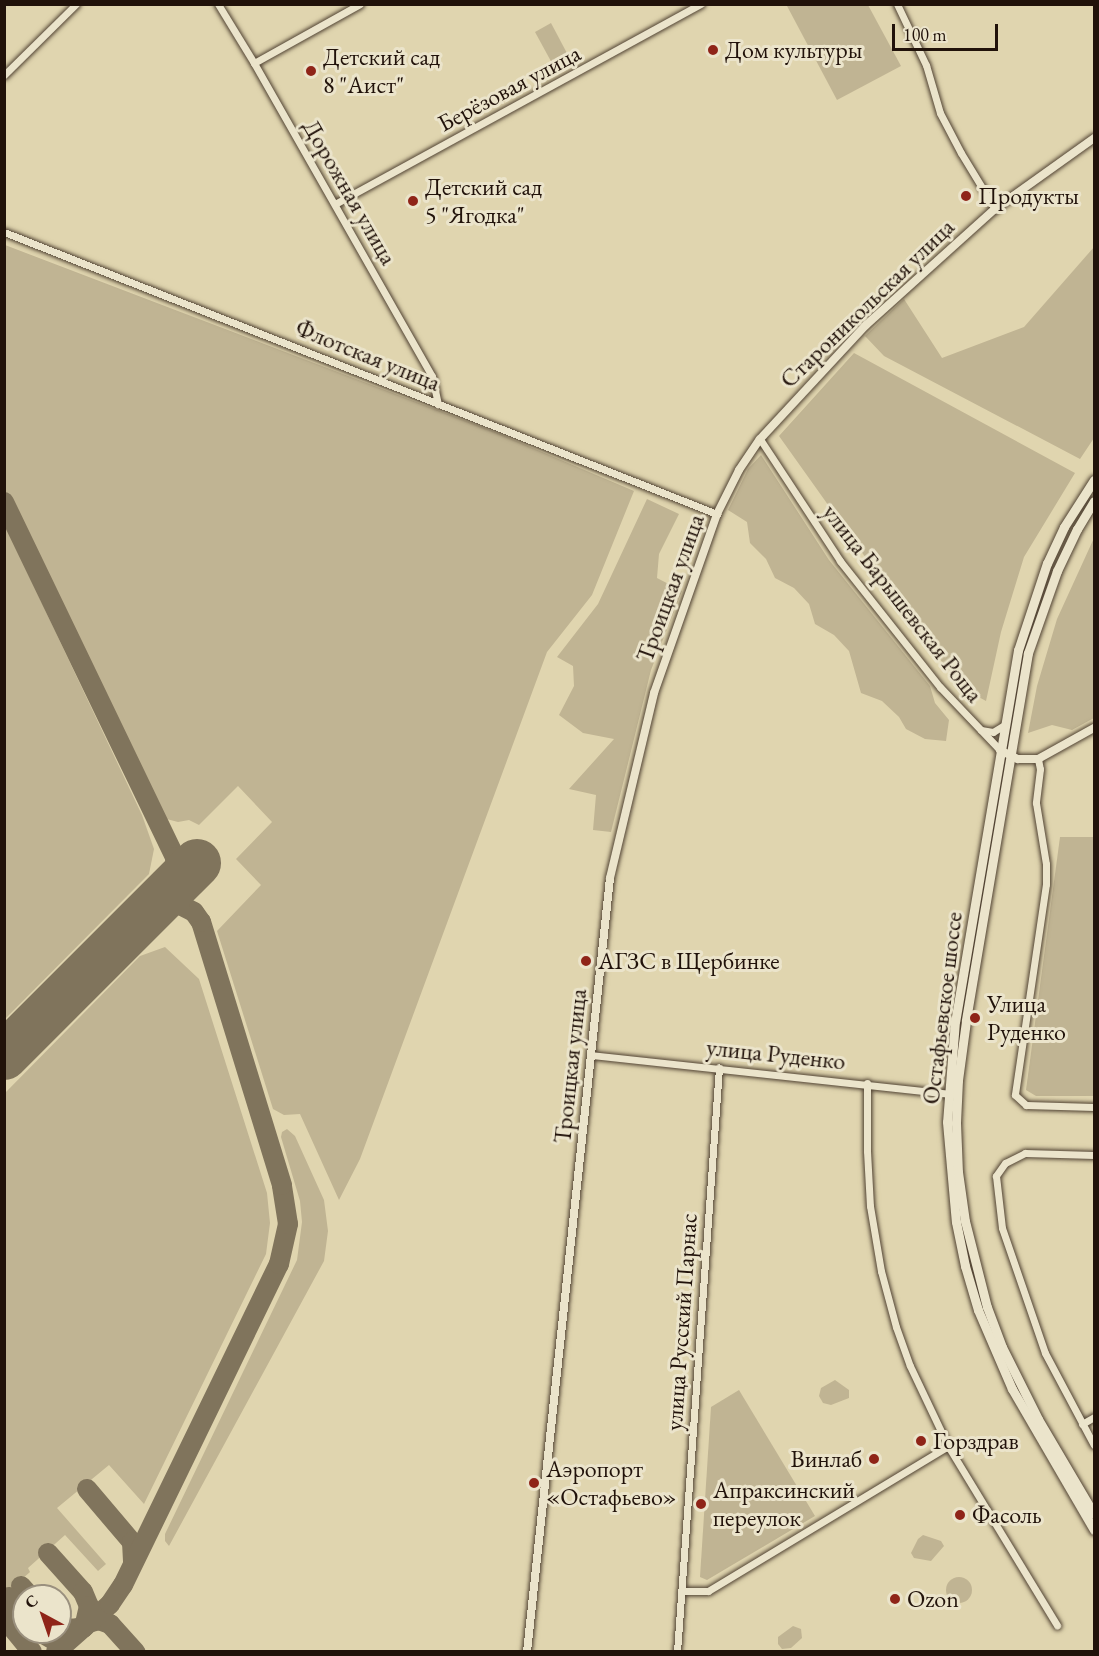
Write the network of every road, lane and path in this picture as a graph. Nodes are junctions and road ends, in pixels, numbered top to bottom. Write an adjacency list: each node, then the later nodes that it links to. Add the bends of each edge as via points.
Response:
1 (76, 4): 7 (street)
2 (218, 4): 6 (street, Дорожная улица)
3 (360, 4): 6 (street)
4 (701, 4): 9 (street, Берёзовая улица)
5 (897, 4): 10 (street, via 926,64 940,113)
6 (254, 63): 9 (street, Дорожная улица)
7 (4, 75)
8 (1095, 138): 10 (street, Староникольская улица)
9 (335, 204): 12 (street, Дорожная улица, via 432,376)
10 (995, 210): 13 (street, Староникольская улица, via 867,325)
11 (4, 232): 12 (street, Флотская улица)
12 (438, 404): 16 (street, Флотская улица)
13 (760, 439): 16 (street, Троицкая улица); 19 (street, улица Барышевская Роща, via 840,561)
14 (1095, 480): 17 (main road, Остафьевское шоссе, via 1064,527 1047,563 1018,650)
15 (1095, 501): 21 (main road, Остафьевское шоссе, via 1077,529 1042,609 1028,653)
16 (717, 514): 23 (street, Троицкая улица, via 654,693 616,848 605,914)
17 (1004, 725): 19 (street, улица Барышевская Роща, via 989,732); 20 (main road, Остафьевское шоссе)
18 (1095, 728): 22 (street)
19 (978, 729): 20 (street, улица Барышевская Роща)
20 (1000, 750): 21 (street, улица Барышевская Роща); 26 (main road, Остафьевское шоссе, via 955,1021)
21 (1009, 756): 22 (street, улица Барышевская Роща); 26 (main road, Остафьевское шоссе)
22 (1038, 759): 27 (street, via 1036,803 1046,884 1015,1095 1026,1105)
23 (591, 1055): 24 (street, улица Руденко); 37 (street, Троицкая улица)
24 (719, 1068): 25 (street, улица Руденко); 35 (street, улица Русский Парнас)
25 (867, 1083): 26 (street, улица Руденко); 32 (street, via 868,1179 881,1271 910,1366)
26 (952, 1094): 33 (main road, Остафьевское шоссе, via 964,1211 987,1307 1033,1411); 34 (main road, Остафьевское шоссе, via 953,1196 965,1266 978,1310 1018,1399)
27 (1095, 1107)
28 (1095, 1155): 30 (street, via 1024,1153 1005,1163 996,1176 1002,1228 1018,1280 1044,1353)
29 (1095, 1417): 30 (street)
30 (1082, 1424): 31 (street)
31 (1095, 1445)
32 (948, 1446): 35 (street, via 708,1591); 36 (street)
33 (1095, 1514)
34 (1095, 1530)
35 (682, 1591): 38 (street, улица Русский Парнас)
36 (1057, 1625)
37 (527, 1652)
38 (677, 1652)

